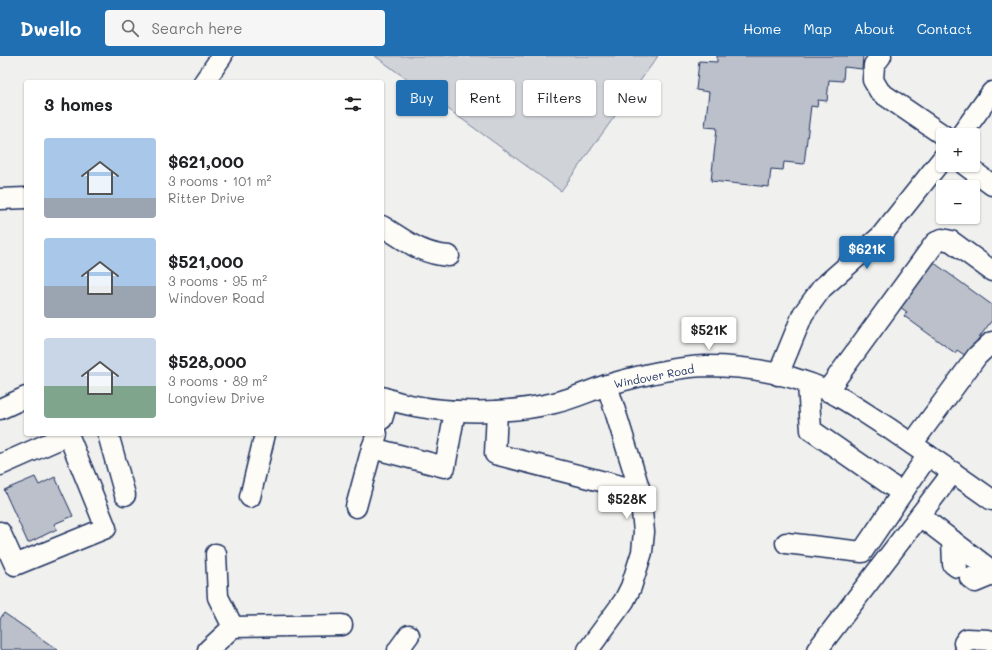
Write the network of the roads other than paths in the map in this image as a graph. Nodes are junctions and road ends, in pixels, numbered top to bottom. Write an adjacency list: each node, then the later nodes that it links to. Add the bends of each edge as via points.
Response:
1 (222, 56): 3 (street)
2 (881, 56): 6 (street, via 874,66 873,80 880,92)
3 (205, 80)
4 (992, 92): 5 (street)
5 (966, 128)
6 (936, 130)
7 (936, 167): 16 (street, via 881,236 822,288 803,314)
8 (974, 172): 9 (street)
9 (992, 185)
10 (24, 198): 11 (street)
11 (0, 199)
12 (384, 227): 13 (street, via 424,252)
13 (449, 256)
14 (992, 271): 19 (street, via 951,241 942,239 935,242)
15 (992, 342): 30 (street, via 977,356)
16 (778, 375): 17 (street, Windover Road); 18 (street, Windover Road, via 757,370 706,366 651,374)
17 (808, 384): 19 (street, Windover Road); 34 (street, via 811,430)
18 (607, 385): 23 (street, Windover Road, via 555,403); 33 (street)
19 (827, 391): 30 (street, Windover Road, via 846,400)
20 (24, 398): 22 (street)
21 (385, 398): 24 (street, Windover Road)
22 (0, 409)
23 (497, 410): 24 (street, Windover Road); 33 (street, via 495,454)
24 (455, 411): 29 (street, via 445,467)
25 (66, 436): 31 (street)
26 (68, 436): 40 (street, via 106,528 15,565)
27 (109, 436): 35 (street)
28 (265, 436): 36 (street)
29 (375, 441): 38 (street)
30 (920, 449): 32 (street, Windover Road); 34 (street)
31 (0, 465)
32 (953, 472): 37 (street, Windover Road); 39 (street)
33 (640, 492): 49 (street, via 644,532 642,552 631,587 624,601)
34 (902, 493): 42 (street, via 862,552)
35 (125, 495)
36 (250, 497)
37 (992, 500)
38 (356, 507)
39 (920, 516): 41 (street); 50 (street)
40 (0, 532)
41 (952, 540): 44 (street); 45 (street, via 953,564 975,582)
42 (786, 543)
43 (216, 554): 47 (street, via 218,598)
44 (992, 571)
45 (992, 575)
46 (342, 625): 47 (street)
47 (233, 627): 48 (street)
48 (208, 650)
49 (588, 650)
50 (817, 650)

